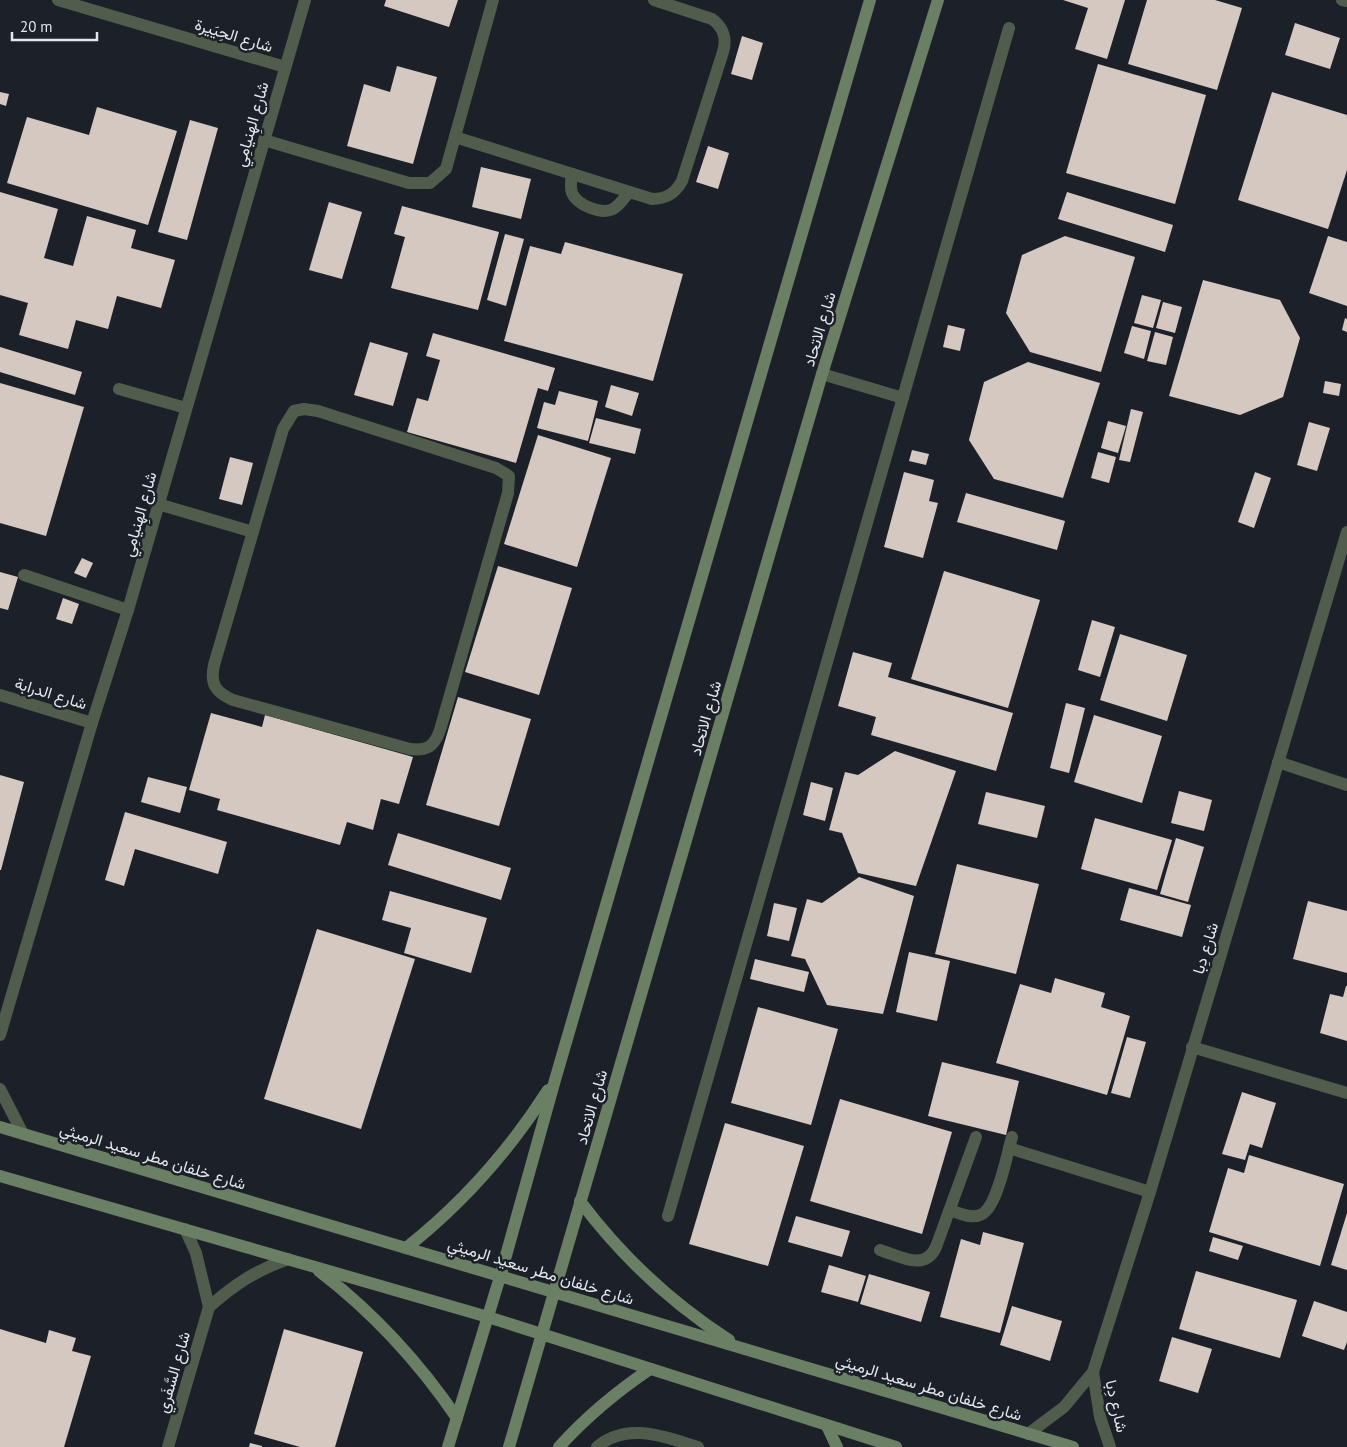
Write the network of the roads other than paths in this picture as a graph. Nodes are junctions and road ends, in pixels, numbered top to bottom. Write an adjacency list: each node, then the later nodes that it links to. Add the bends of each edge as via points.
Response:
1 (58, 0): 10 (street, شارع الحِيَيرة)
2 (305, 0): 10 (street, شارع الهِنيامِي)
3 (493, 0): 11 (street)
4 (654, 0): 14 (street, via 712,19 722,30 725,45 678,188 659,199)
5 (870, 0): 30 (main road)
6 (938, 0): 15 (main road, شارع الاتحاد)
7 (1342, 0): 8 (street)
8 (1347, 1)
9 (1010, 28): 17 (street)
10 (285, 67): 12 (street, شارع الهِنيامِي)
11 (455, 138): 12 (street, via 446,169 430,183 419,185); 13 (street)
12 (264, 140): 18 (street, شارع الهِنيامِي)
13 (572, 174): 14 (street); 14 (street, via 573,196 596,209 608,211 614,208)
14 (629, 192)
15 (822, 374): 17 (street); 38 (main road, شارع الاتحاد)
16 (119, 390): 18 (street)
17 (903, 398): 40 (street)
18 (186, 408): 19 (street, شارع الهِنيامِي)
19 (158, 504): 20 (street); 23 (street, شارع الهِنيامِي)
20 (253, 532): 20 (street, via 214,665 214,686 233,700 410,749 430,748 440,730 508,493 509,476 496,468 318,411 294,411 283,429)
21 (1347, 532): 26 (street, شارع دِبا)
22 (24, 575): 23 (street)
23 (128, 610): 25 (street, شارع الهِنيامِي)
24 (0, 695): 25 (street, شارع الدرابة)
25 (92, 723): 28 (street, شارع الهِنيامِي)
26 (1278, 762): 27 (street); 29 (street, شارع دِبا)
27 (1347, 785)
28 (0, 1035)
29 (1192, 1046): 32 (street); 37 (street, شارع دِبا)
30 (555, 1080): 42 (main road, via 526,1125 492,1167 455,1207); 46 (main road)
31 (0, 1089): 34 (street)
32 (1347, 1093)
33 (0, 1127): 34 (main road, شارع خلفان مطر سعيد الرميثي)
34 (23, 1134): 42 (main road, شارع خلفان مطر سعيد الرميثي)
35 (976, 1138): 39 (street)
36 (0, 1176): 41 (main road)
37 (1150, 1192): 39 (street, via 1010,1143 987,1212 976,1217); 53 (street, شارع دِبا)
38 (580, 1201): 47 (main road, شارع الاتحاد); 51 (main road, via 624,1255 660,1290)
39 (950, 1210): 43 (street, via 929,1258 918,1262)
40 (668, 1216)
41 (185, 1229): 44 (main road); 48 (street, شارع السَّفَري, via 196,1253)
42 (406, 1248): 46 (main road, شارع خلفان مطر سعيد الرميثي)
43 (880, 1250)
44 (288, 1259): 45 (main road); 48 (street, via 259,1269 232,1286)
45 (313, 1266): 49 (main road); 54 (main road, via 384,1326 415,1360)
46 (500, 1277): 47 (main road, شارع خلفان مطر سعيد الرميثي); 49 (main road)
47 (554, 1292): 50 (main road, شارع الاتحاد); 51 (main road, شارع خلفان مطر سعيد الرميثي)
48 (209, 1307): 57 (street, شارع السَّفَري)
49 (488, 1317): 50 (main road); 54 (main road)
50 (542, 1334): 52 (main road); 59 (main road, شارع الاتحاد)
51 (741, 1348): 56 (main road, شارع خلفان مطر سعيد الرميثي)
52 (650, 1369): 55 (main road); 60 (main road, via 586,1417)
53 (1093, 1372): 56 (street, شارع دِبا, via 1064,1406); 66 (street, شارع دِبا, via 1100,1417)
54 (457, 1418): 58 (main road)
55 (827, 1426): 63 (main road); 64 (main road)
56 (1028, 1434): 65 (main road, شارع خلفان مطر سعيد الرميثي)
57 (168, 1447)
58 (448, 1447)
59 (509, 1447)
60 (559, 1447)
61 (597, 1447): 62 (street, via 614,1436 640,1432)
62 (698, 1447)
63 (837, 1447)
64 (896, 1447)
65 (1073, 1447)
66 (1110, 1447)

